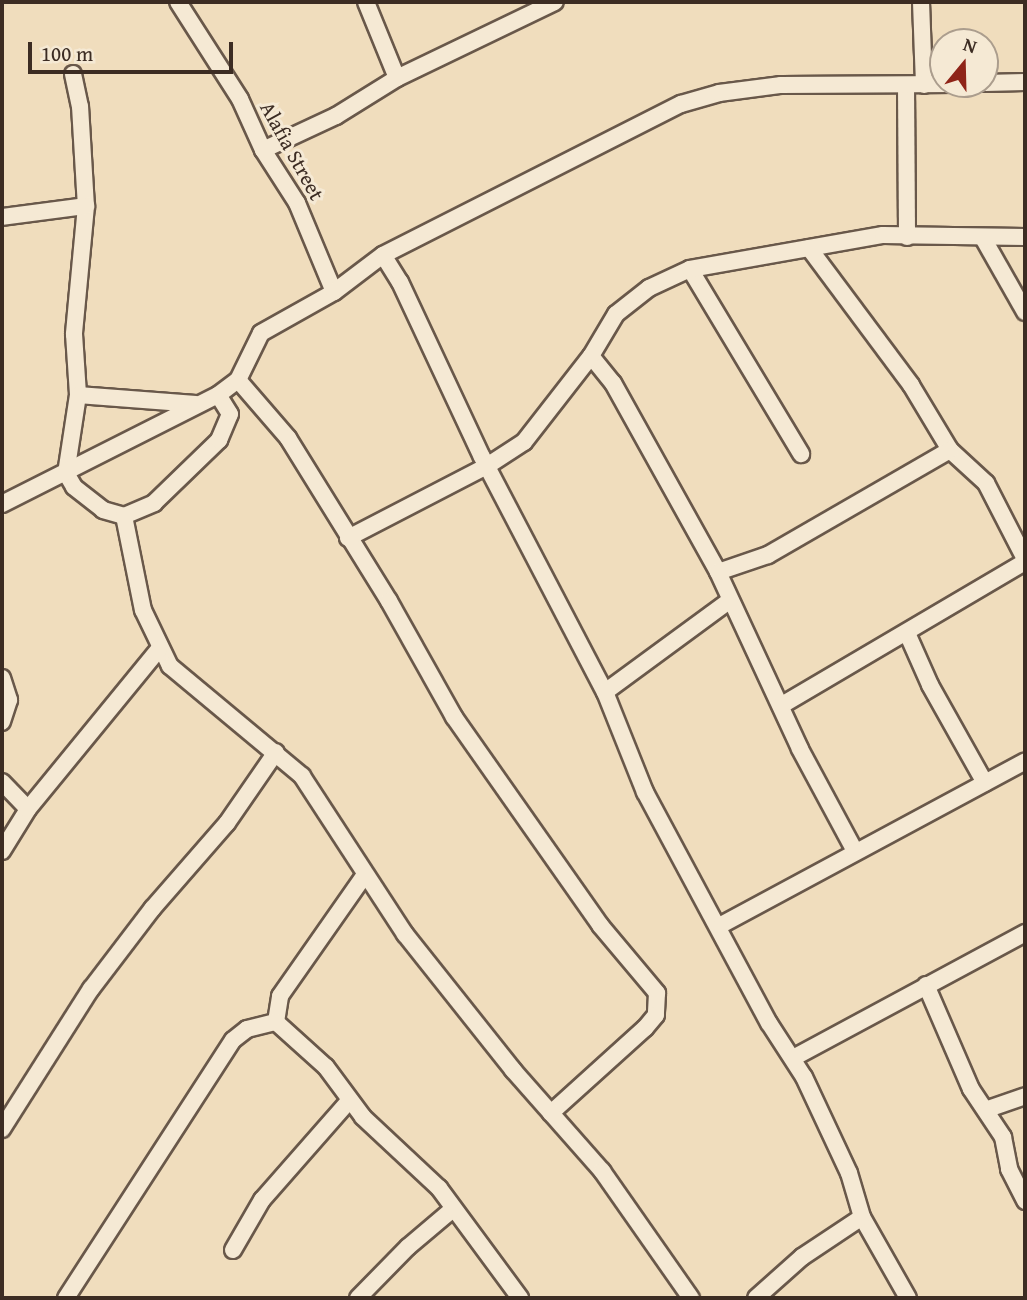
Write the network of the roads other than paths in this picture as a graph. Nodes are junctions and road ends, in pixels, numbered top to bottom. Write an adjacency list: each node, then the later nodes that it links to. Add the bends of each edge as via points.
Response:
1 (178, 2): 12 (street, Alafia Street, via 240,99)
2 (366, 2): 6 (street)
3 (555, 2): 6 (street)
4 (921, 2): 9 (street)
5 (73, 74): 13 (street, via 80,106)
6 (397, 78): 12 (street, via 336,116)
7 (1025, 82): 8 (street)
8 (999, 83)
9 (924, 85): 10 (street); 11 (street)
10 (929, 85)
11 (906, 86): 15 (street); 19 (street, via 781,85 719,93 681,104)
12 (263, 150): 21 (street, Alafia Street, via 307,221)
13 (86, 206): 14 (street); 25 (street, via 74,334)
14 (2, 217)
15 (907, 237): 17 (street); 18 (street, via 857,238)
16 (1025, 237): 17 (street)
17 (983, 238): 22 (street)
18 (809, 248): 20 (street); 28 (street, via 912,385)
19 (383, 255): 21 (street); 30 (street)
20 (690, 269): 23 (street, via 649,288 616,314); 29 (street)
21 (334, 292): 24 (street, via 261,333)
22 (1025, 312)
23 (591, 356): 30 (street, via 524,442); 36 (street, via 613,383)
24 (238, 380): 26 (street); 34 (street, via 288,438)
25 (78, 395): 27 (street); 31 (street)
26 (218, 395): 27 (street); 33 (street, via 230,414 219,440 154,503)
27 (196, 404): 31 (street, via 161,427)
28 (950, 450): 35 (street, via 986,483); 36 (street, via 768,555)
29 (801, 454)
30 (487, 466): 34 (street); 41 (street)
31 (66, 473): 32 (street); 33 (street, via 85,499)
32 (2, 504)
33 (124, 516): 39 (street, via 135,583)
34 (348, 538): 60 (street, via 454,717 600,925 657,993 656,1016)
35 (1025, 561): 38 (street)
36 (718, 572): 37 (street)
37 (729, 601): 41 (street); 42 (street)
38 (907, 633): 42 (street); 47 (street, via 930,685)
39 (159, 649): 44 (street, via 179,675); 48 (street)
40 (2, 678): 43 (street, via 9,700)
41 (605, 692): 52 (street, via 645,792)
42 (782, 705): 50 (street, via 819,787)
43 (2, 722)
44 (276, 752): 51 (street, via 302,776); 61 (street, via 227,824 152,909 91,989)
45 (1025, 761): 47 (street)
46 (2, 782): 48 (street)
47 (985, 783): 50 (street)
48 (28, 809): 49 (street)
49 (2, 851)
50 (855, 851): 52 (street)
51 (364, 876): 55 (street, via 280,996); 60 (street, via 405,934)
52 (721, 925): 56 (street, via 750,988)
53 (1025, 933): 54 (street)
54 (926, 985): 56 (street); 59 (street, via 971,1088)
55 (276, 1022): 58 (street, via 326,1067); 66 (street, via 247,1029 233,1040)
56 (793, 1058): 64 (street, via 849,1173)
57 (1025, 1096): 59 (street)
58 (350, 1100): 63 (street, via 439,1188); 65 (street, via 262,1200)
59 (988, 1109): 62 (street)
60 (551, 1113): 69 (street, via 602,1171)
61 (2, 1129)
62 (1025, 1201)
63 (453, 1209): 67 (street); 68 (street)
64 (862, 1217): 70 (street, via 802,1257); 71 (street)
65 (233, 1250)
66 (66, 1298)
67 (358, 1298)
68 (520, 1298)
69 (691, 1298)
70 (756, 1298)
71 (908, 1298)

